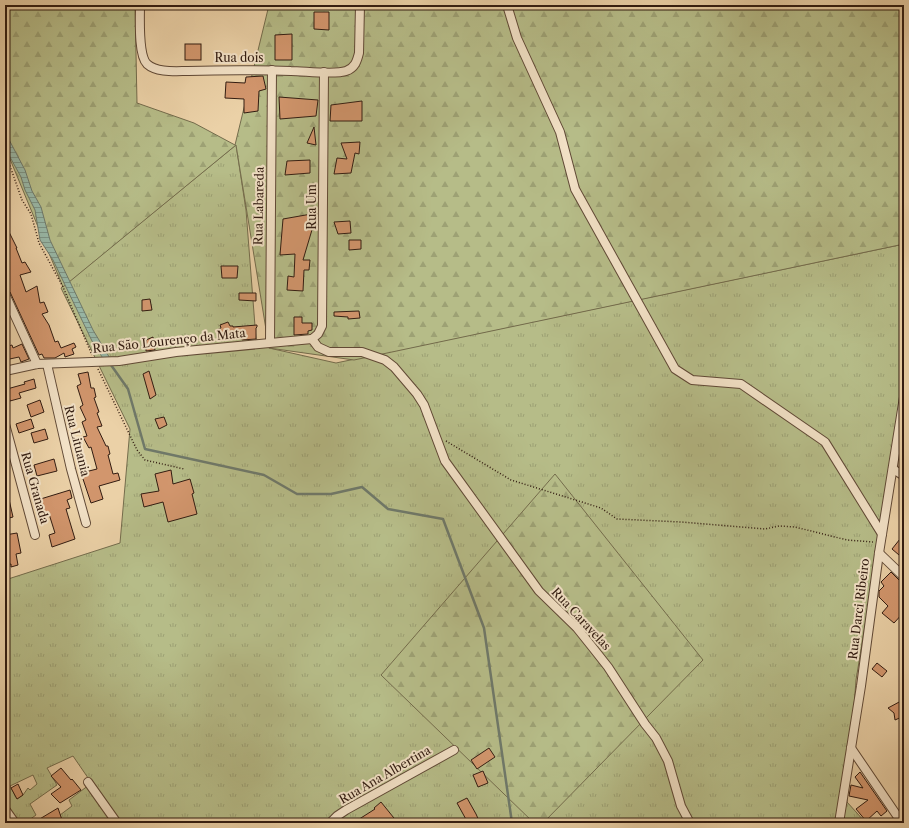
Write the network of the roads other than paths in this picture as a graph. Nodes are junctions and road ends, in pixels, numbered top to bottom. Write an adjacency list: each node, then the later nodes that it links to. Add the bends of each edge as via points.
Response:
1 (140, 5): 4 (street, Rua dois, via 142,51 146,63 154,69)
2 (360, 5): 5 (street, Rua dois, via 358,60 344,72)
3 (506, 5): 17 (street, via 560,132 575,189 675,369 692,380 741,384 825,442)
4 (272, 70): 5 (street, Rua dois); 8 (street, Rua Labareda)
5 (324, 72): 7 (street, Rua Um, via 322,326)
6 (5, 294): 9 (street)
7 (312, 339): 8 (street, Rua São Lourenço da Mata); 28 (street, Rua Caravelas, via 318,347 329,352 362,352 385,360 417,394 424,405 445,461 539,591 576,628 608,667 656,738 668,760 681,806)
8 (270, 342): 10 (street, Rua São Lourenço da Mata, via 119,361)
9 (37, 364): 10 (street, Rua São Lourenço da Mata); 11 (street, Rua São Lourenço da Mata)
10 (47, 364): 16 (street, Rua Lituania)
11 (5, 371)
12 (904, 398): 14 (street, Rua Darci Ribeiro)
13 (5, 424): 18 (street, Rua Granada)
14 (893, 469): 15 (street); 17 (street, Rua Darci Ribeiro)
15 (904, 476)
16 (86, 523)
17 (882, 534): 19 (street, Rua Darci Ribeiro)
18 (35, 535)
19 (879, 553): 20 (street); 21 (street, Rua Darci Ribeiro)
20 (904, 577)
21 (851, 748): 29 (street, Rua Darci Ribeiro); 30 (street)
22 (454, 750): 27 (street, Rua Ana Albertina, via 346,810)
23 (88, 782): 26 (street)
24 (5, 809): 25 (street)
25 (15, 823)
26 (117, 823)
27 (330, 823)
28 (690, 823)
29 (839, 823)
30 (902, 823)

